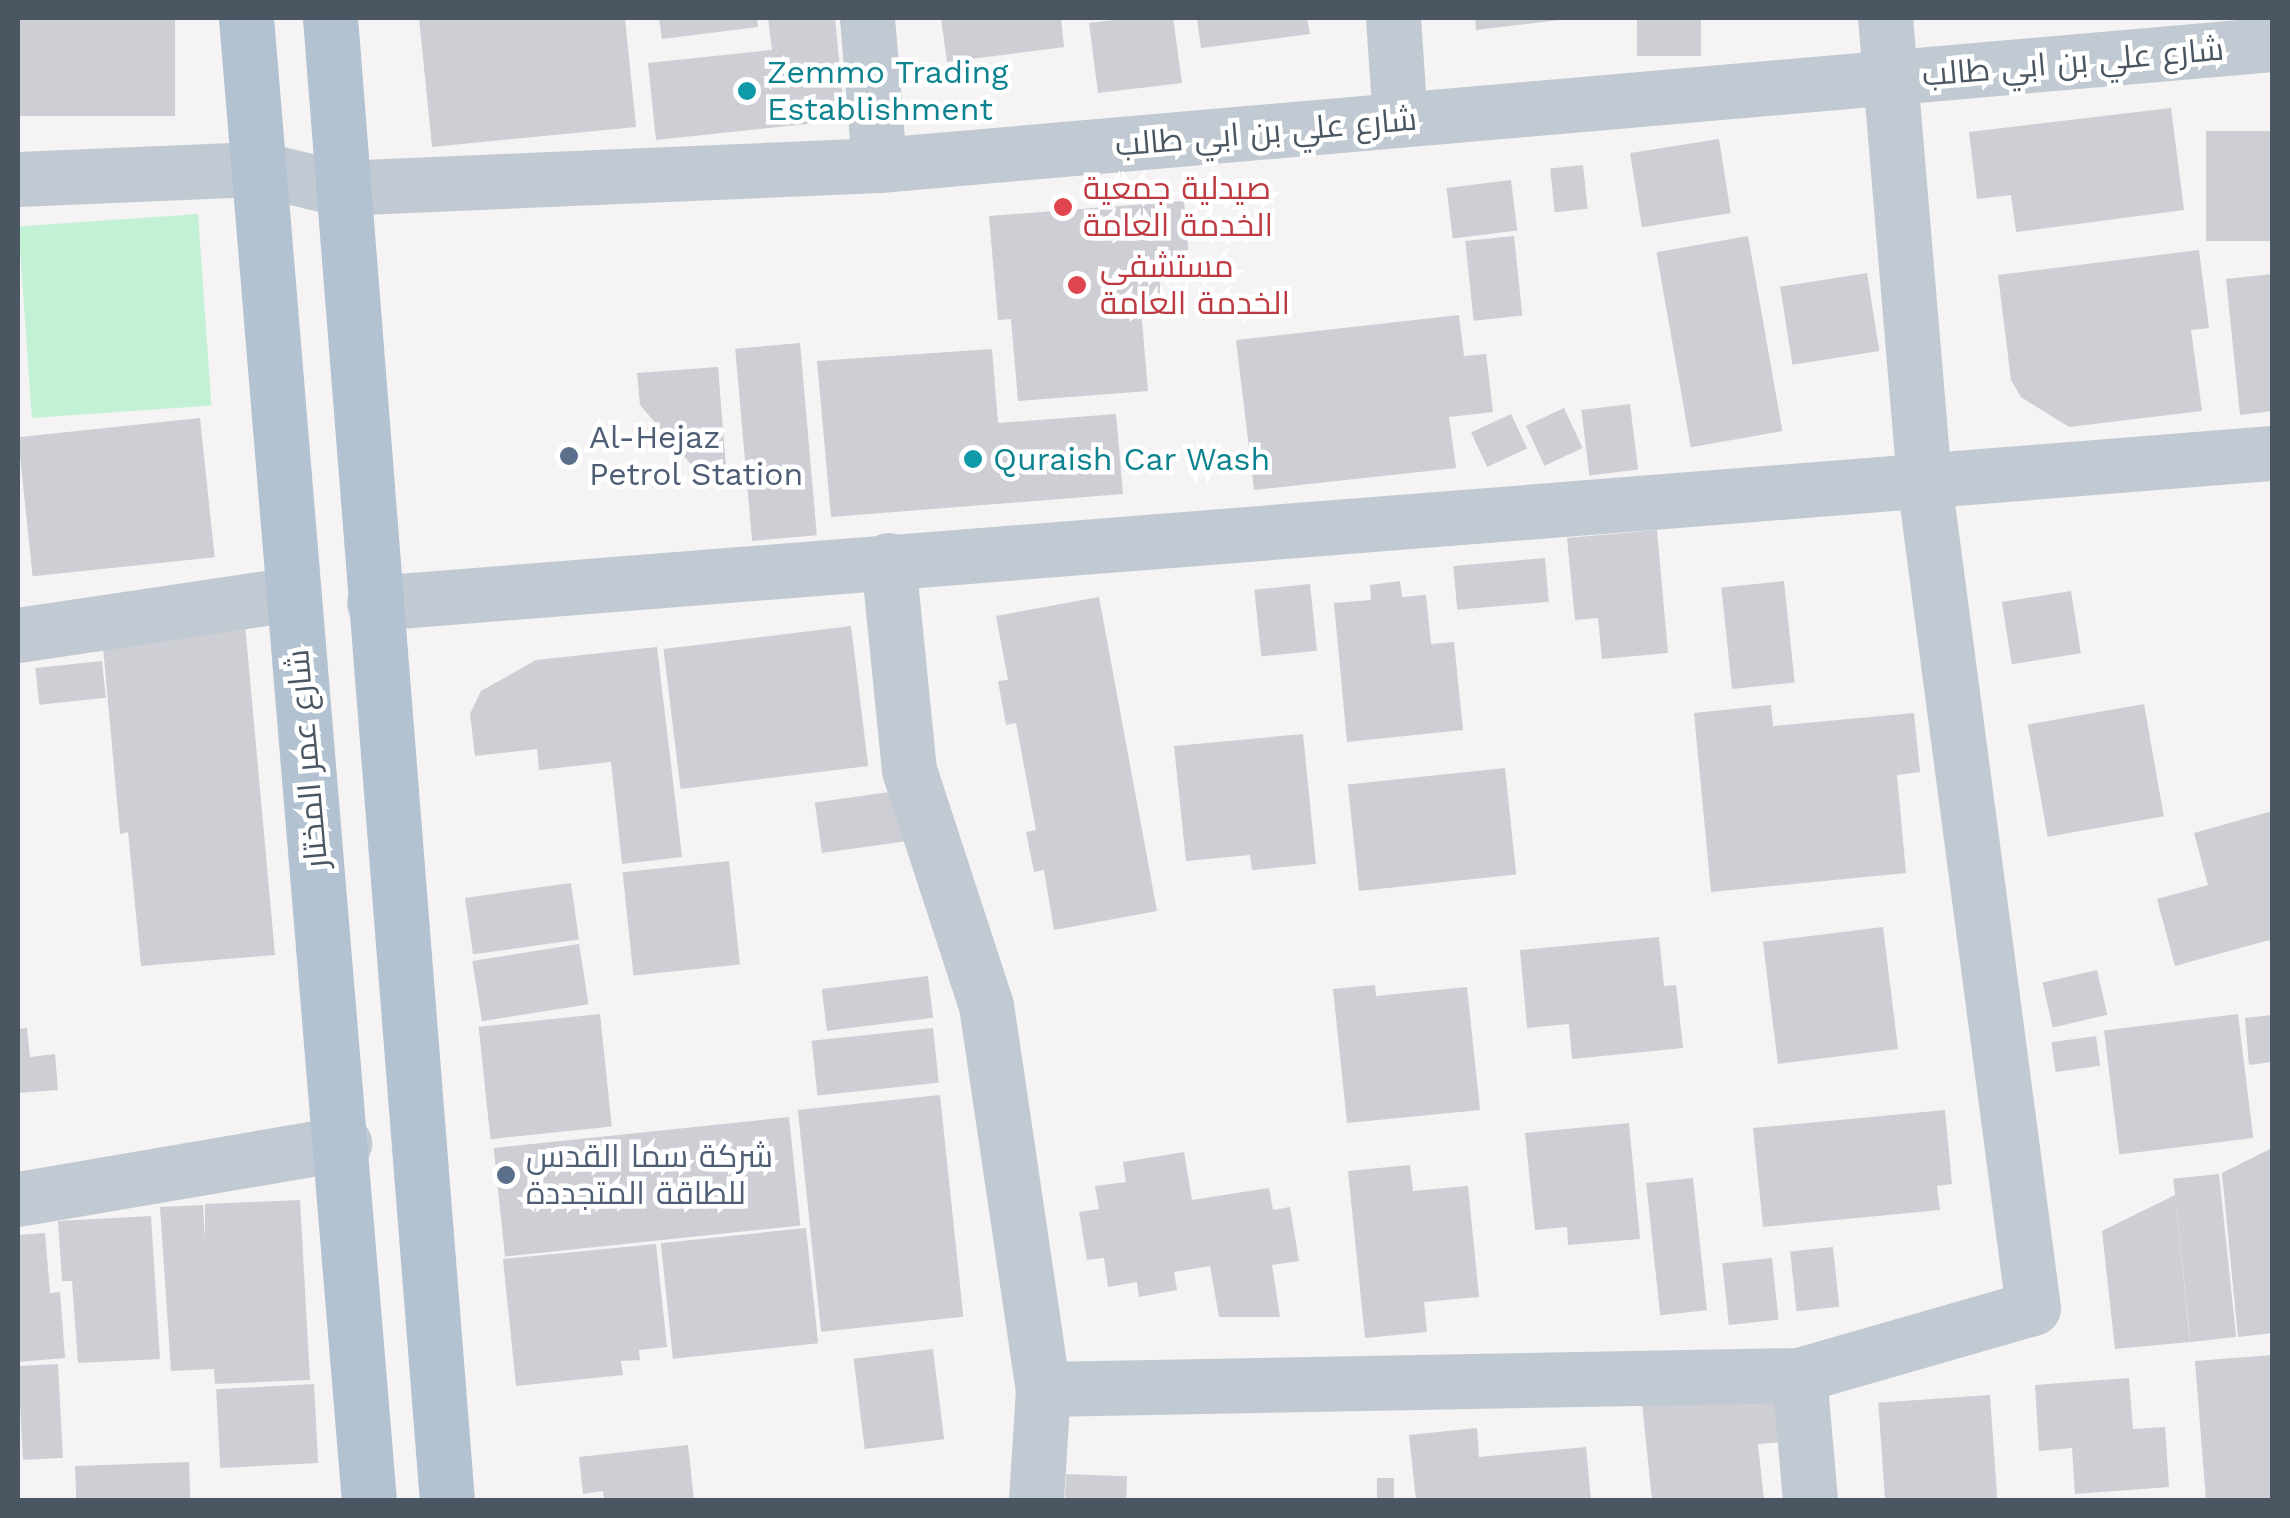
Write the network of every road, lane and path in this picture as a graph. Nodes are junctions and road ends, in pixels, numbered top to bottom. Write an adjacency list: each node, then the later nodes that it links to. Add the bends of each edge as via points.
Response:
1 (246, 18): 10 (main road, شارع عمر المختار)
2 (330, 18): 12 (main road)
3 (867, 18): 9 (street)
4 (1393, 18): 8 (street)
5 (1885, 18): 7 (street)
6 (2272, 44): 7 (street, شارع علي بن ابي طالب)
7 (1892, 78): 8 (street, شارع علي بن ابي طالب); 14 (street)
8 (1400, 120): 9 (street, شارع علي بن ابي طالب)
9 (880, 165): 12 (street, شارع علي بن ابي طالب)
10 (259, 169): 11 (street, شارع علي بن ابي طالب); 12 (street, شارع علي بن ابي طالب); 16 (main road, شارع عمر المختار)
11 (18, 179)
12 (339, 188): 17 (main road)
13 (2272, 453): 14 (street)
14 (1924, 481): 15 (street); 21 (street, via 2033,1308)
15 (888, 560): 17 (street); 22 (street, via 909,770 986,1005)
16 (292, 594): 18 (street); 19 (main road, شارع عمر المختار)
17 (374, 603): 24 (main road)
18 (18, 635)
19 (344, 1142): 20 (street); 23 (main road, شارع عمر المختار)
20 (18, 1199)
21 (1800, 1375): 22 (street); 26 (street)
22 (1043, 1389): 25 (street)
23 (368, 1500)
24 (447, 1500)
25 (1036, 1500)
26 (1810, 1500)

